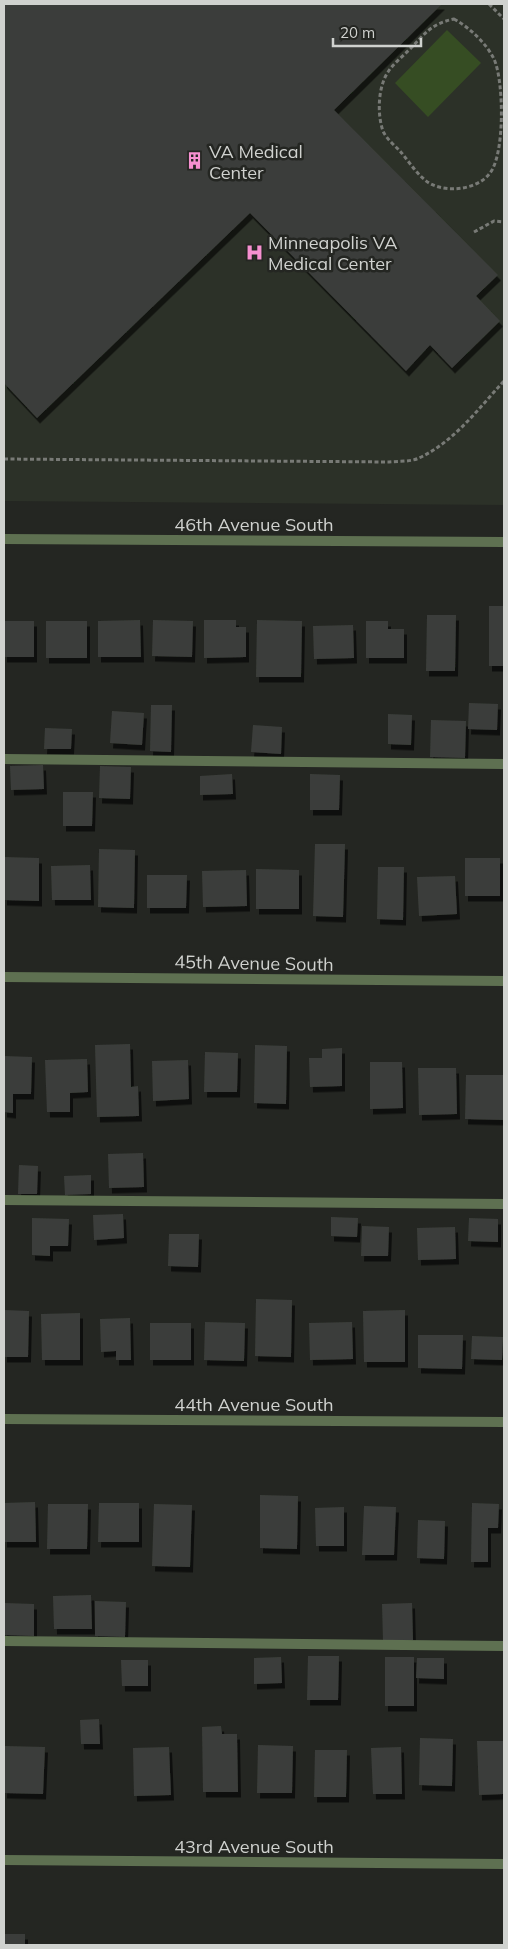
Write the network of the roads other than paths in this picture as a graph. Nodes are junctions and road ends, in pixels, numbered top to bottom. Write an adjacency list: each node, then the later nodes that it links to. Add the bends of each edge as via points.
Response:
1 (4, 539): 2 (street, 46th Avenue South)
2 (504, 542)
3 (4, 759): 4 (street)
4 (504, 764)
5 (4, 976): 6 (street, 45th Avenue South)
6 (504, 981)
7 (4, 1200): 8 (street)
8 (504, 1204)
9 (4, 1418): 10 (street, 44th Avenue South)
10 (504, 1422)
11 (4, 1641): 12 (street)
12 (504, 1646)
13 (4, 1860): 14 (street, 43rd Avenue South)
14 (504, 1864)

